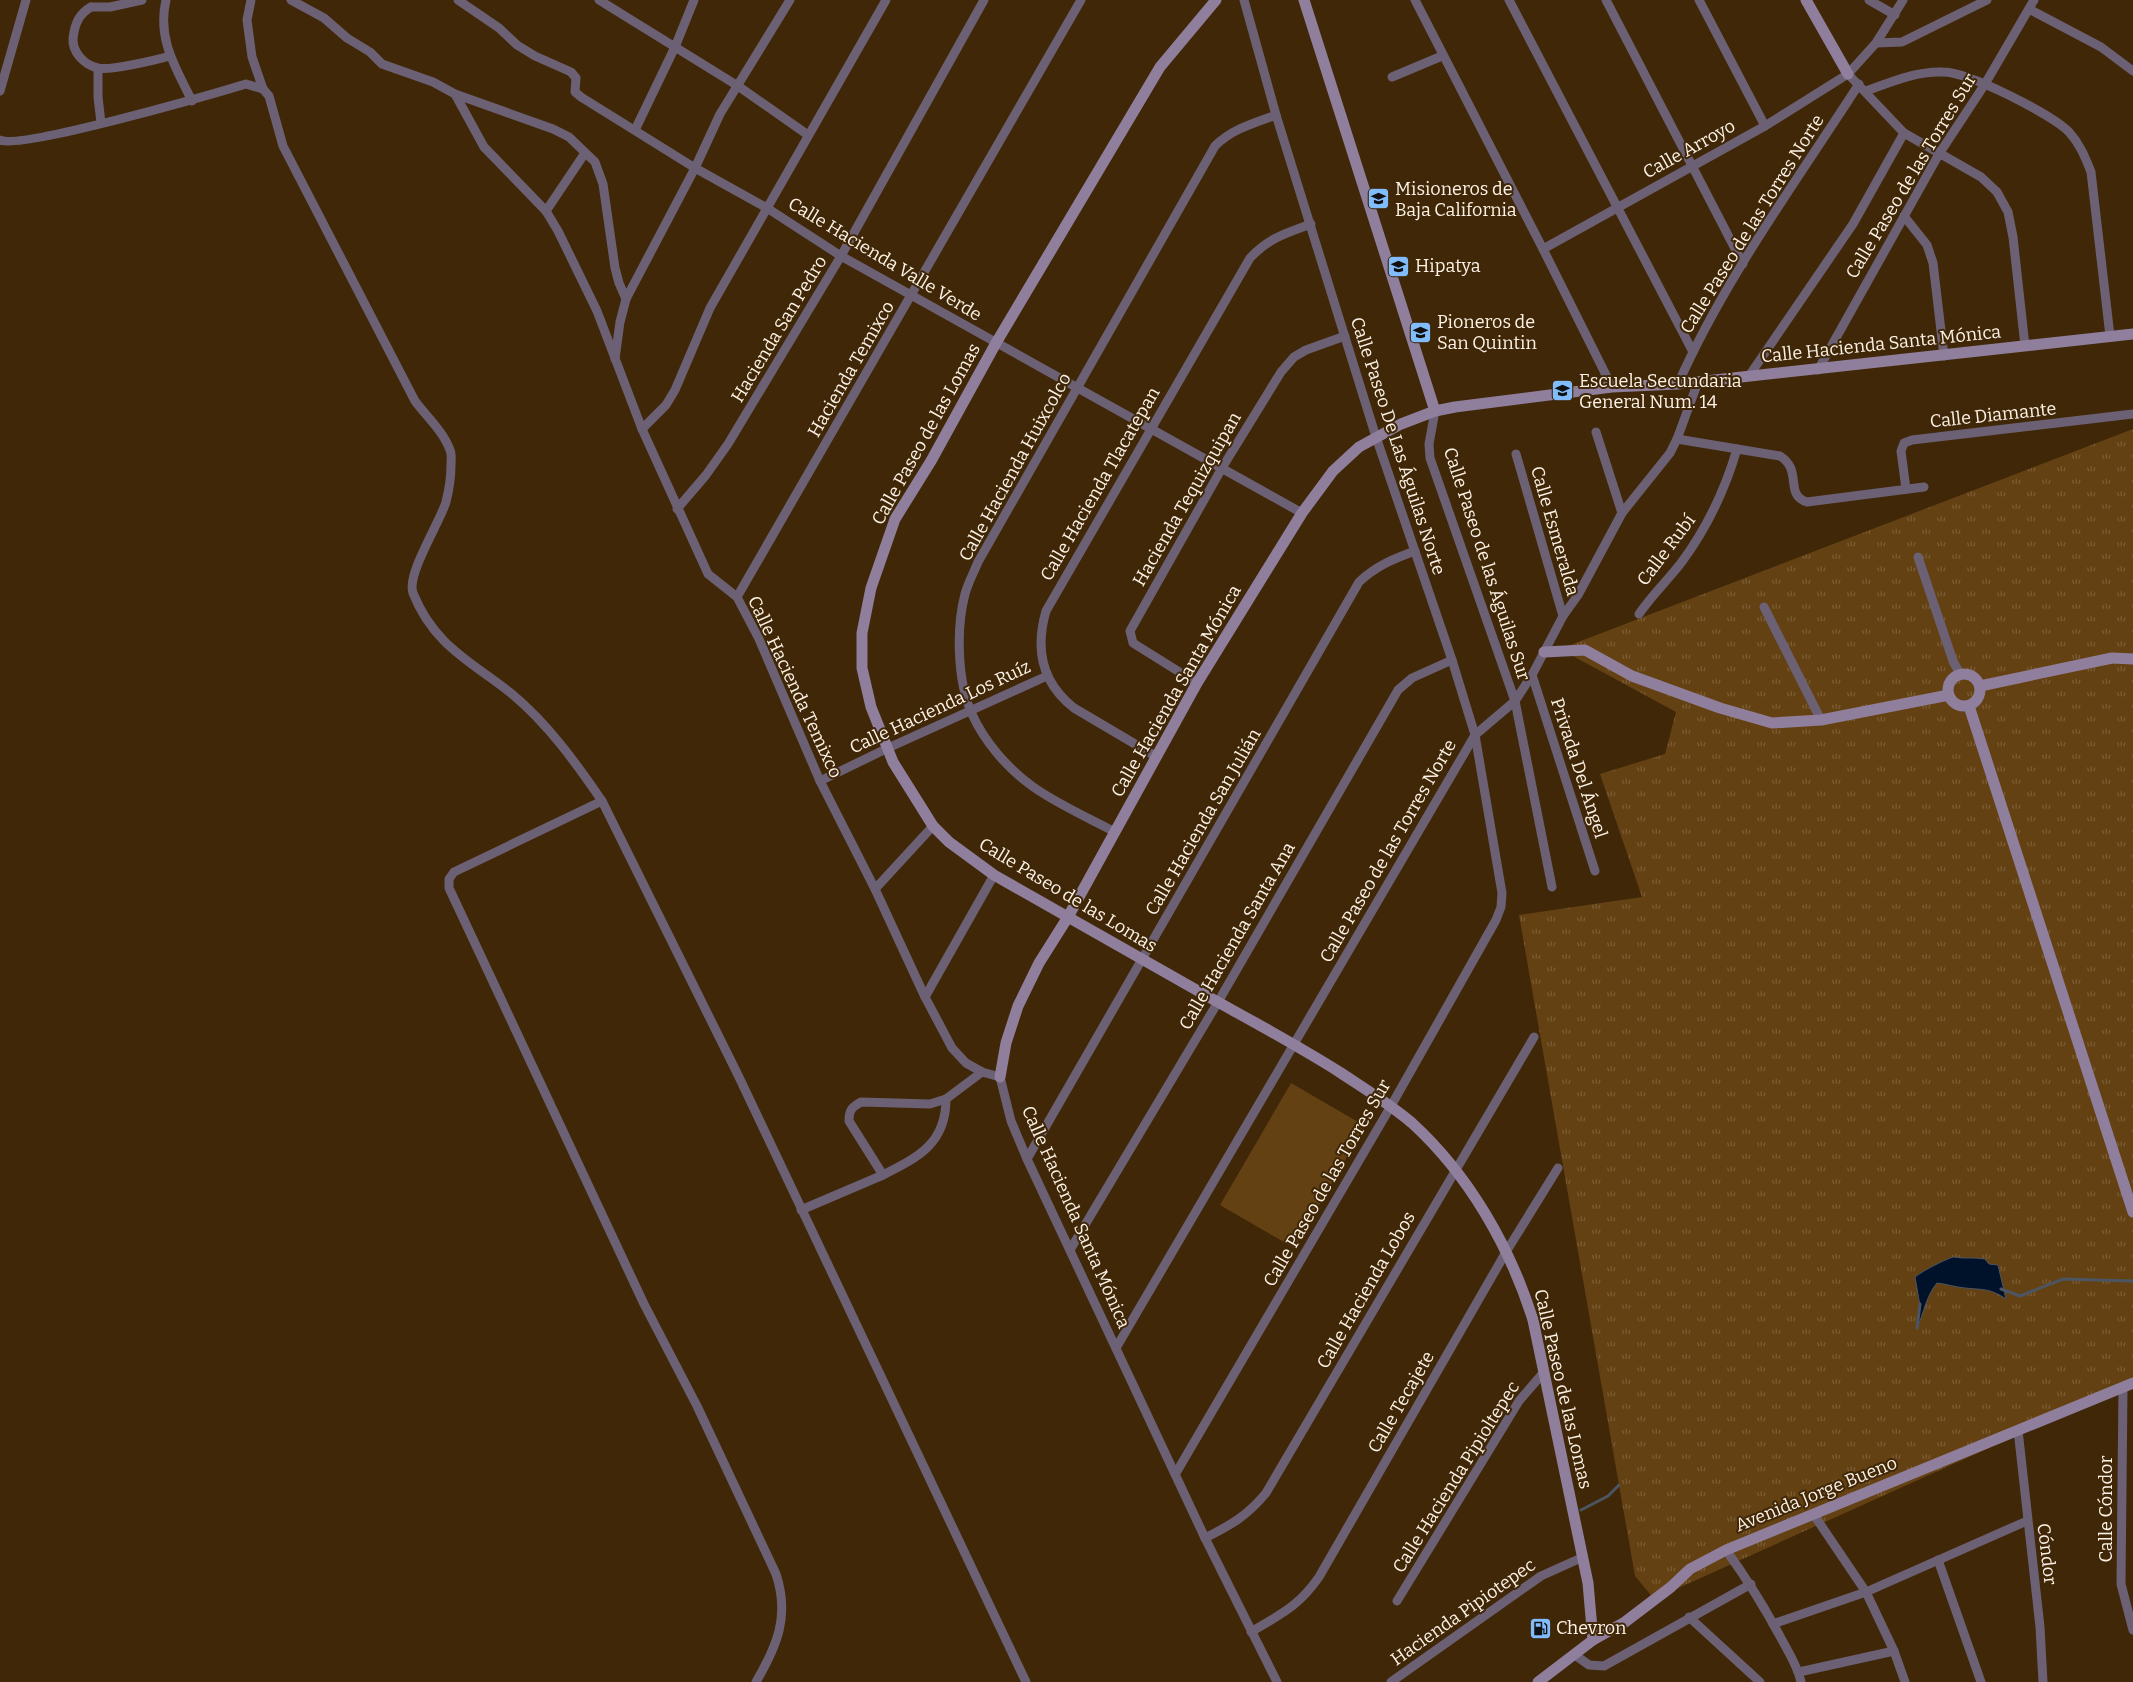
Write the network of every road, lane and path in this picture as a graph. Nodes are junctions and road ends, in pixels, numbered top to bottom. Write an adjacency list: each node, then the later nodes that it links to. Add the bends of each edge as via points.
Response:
1 (26, 0): 40 (street)
2 (142, 0): 25 (street, via 110,7)
3 (166, 0): 30 (street, via 163,31)
4 (251, 0): 39 (street, via 247,20 252,57)
5 (291, 0): 42 (street, via 324,18 382,64)
6 (458, 0): 47 (street, Calle Hacienda Valle Verde, via 499,28 517,45 571,72 576,78 575,92)
7 (598, 0): 29 (street)
8 (694, 0): 29 (street)
9 (790, 0): 38 (street)
10 (886, 0): 49 (street)
11 (984, 0): 61 (street, Hacienda San Pedro)
12 (1082, 0): 63 (street, Hacienda Temixco)
13 (1216, 0): 68 (street, Calle Paseo de las Lomas, via 1160,68)
14 (1244, 0): 44 (street, Calle Paseo De Las Águilas Norte)
15 (1304, 0): 79 (street, Calle Paseo de las Águilas Sur)
16 (1414, 0): 31 (street)
17 (1509, 0): 55 (street)
18 (1606, 0): 53 (street)
19 (1699, 0): 46 (street)
20 (1806, 0): 34 (street)
21 (1869, 0): 27 (street)
22 (1903, 0): 27 (street)
23 (1986, 0): 28 (street, via 1902,42)
24 (2034, 0): 26 (street, Calle Paseo de las Torres Sur)
25 (89, 3): 32 (street, via 78,18 73,42 82,60)
26 (2029, 9): 33 (street, via 2101,47); 37 (street, Calle Paseo de las Torres Sur)
27 (1895, 15): 28 (street)
28 (1876, 42): 34 (street)
29 (674, 48): 38 (street); 47 (street)
30 (170, 56): 32 (street); 43 (street)
31 (1442, 56): 35 (street); 60 (street)
32 (98, 69): 45 (street)
33 (2133, 71)
34 (1848, 74): 36 (street); 46 (street, Calle Arroyo)
35 (1392, 77)
36 (1859, 84): 41 (street); 62 (street, Calle Paseo de las Torres Norte)
37 (1985, 84): 41 (street, via 1960,74 1935,72 1905,77); 52 (street, Calle Paseo de las Torres Sur); 67 (street, via 2045,115 2068,132 2082,150 2091,172)
38 (738, 86): 49 (street); 54 (street, via 714,126)
39 (263, 89): 43 (street, via 246,84); 117 (street, via 269,96 283,146 415,401 442,433 451,452 446,503 417,568 412,590 420,609 443,641 466,662 513,695 552,734)
40 (0, 91)
41 (1866, 91): 48 (street)
42 (455, 94): 51 (street, via 553,129 569,137); 57 (street, Calle Hacienda Temixco, via 484,147)
43 (192, 101): 45 (street)
44 (1276, 115): 59 (street, Calle Paseo De Las Águilas Norte); 78 (street, Calle Hacienda Huixcolco, via 1236,130 1215,146)
45 (101, 123): 50 (street, via 72,132 15,141)
46 (1765, 126): 53 (street, Calle Arroyo)
47 (634, 130): 54 (street, Calle Hacienda Valle Verde)
48 (1904, 133): 52 (street); 74 (street, via 1853,224)
49 (808, 135): 56 (street)
50 (0, 140)
51 (585, 153): 57 (street); 64 (street, via 594,162 603,184 615,268)
52 (1939, 154): 58 (street, Calle Paseo de las Torres Sur); 69 (street, via 1981,176 1997,192 2008,212)
53 (1693, 166): 55 (street, Calle Arroyo); 62 (street)
54 (695, 168): 56 (street, Calle Hacienda Valle Verde); 64 (street)
55 (1617, 207): 60 (street, Calle Arroyo); 70 (street)
56 (767, 208): 61 (street, Calle Hacienda Valle Verde); 81 (street, via 710,308 675,390 666,405)
57 (546, 212): 72 (street, Calle Hacienda Temixco, via 597,311)
58 (1904, 216): 71 (street, via 1926,245 1933,264); 73 (street, Calle Paseo de las Torres Sur)
59 (1311, 224): 66 (street, Calle Paseo De Las Águilas Norte); 82 (street, Calle Hacienda Tlacatepan, via 1263,244 1250,258)
60 (1543, 249): 77 (street)
61 (841, 256): 63 (street, Calle Hacienda Valle Verde); 91 (street, Hacienda San Pedro, via 728,444)
62 (1743, 264): 70 (street, Calle Paseo de las Torres Norte)
63 (912, 295): 68 (street, Calle Hacienda Valle Verde); 96 (street, Hacienda Temixco)
64 (626, 299): 72 (street)
65 (2133, 334): 67 (street, Calle Hacienda Santa Mónica)
66 (1345, 336): 84 (street, Calle Paseo De Las Águilas Norte); 88 (street, Hacienda Tequizquipan, via 1294,357 1281,372)
67 (2110, 336): 69 (street, Calle Hacienda Santa Mónica)
68 (996, 343): 78 (street, Calle Hacienda Valle Verde); 114 (street, Calle Paseo de las Lomas, via 931,461 895,518 871,588 862,633 862,668 871,706)
69 (2024, 346): 71 (street, Calle Hacienda Santa Mónica)
70 (1693, 352): 76 (street, Calle Paseo de las Torres Norte)
71 (1944, 356): 73 (street, Calle Hacienda Santa Mónica)
72 (615, 360): 81 (street, Calle Hacienda Temixco)
73 (1818, 370): 74 (street, Calle Hacienda Santa Mónica)
74 (1749, 376): 75 (street, Calle Hacienda Santa Mónica)
75 (1698, 382): 76 (street, Calle Hacienda Santa Mónica); 85 (street, Calle Paseo de las Torres Norte)
76 (1678, 384): 77 (street, Calle Hacienda Santa Mónica)
77 (1612, 387): 79 (street, Calle Hacienda Santa Mónica)
78 (1078, 388): 82 (street, Calle Hacienda Valle Verde); 111 (street, Calle Hacienda Huixcolco, via 978,562 965,593 960,650 962,676)
79 (1435, 411): 84 (street, Calle Hacienda Santa Mónica); 109 (street, Calle Paseo de las Águilas Sur, via 1430,458)
80 (2133, 414): 90 (street, Calle Diamante, via 1912,440 1904,443 1901,451)
81 (642, 429): 91 (street, Calle Hacienda Temixco)
82 (1150, 429): 88 (street, Calle Hacienda Valle Verde); 105 (street, Calle Hacienda Tlacatepan, via 1046,611 1040,631)
83 (1596, 432): 93 (street)
84 (1376, 437): 92 (street, Calle Hacienda Santa Mónica, via 1359,447 1333,471); 94 (street, Calle Paseo De Las Águilas Norte)
85 (1677, 439): 86 (street); 93 (street, Calle Paseo de las Torres Norte, via 1655,473)
86 (1737, 448): 90 (street, via 1788,460 1792,467 1795,494 1807,502); 98 (street, Calle Rubí, via 1708,522 1680,564)
87 (1516, 454): 99 (street, Calle Esmeralda)
88 (1222, 468): 92 (street, Calle Hacienda Valle Verde); 106 (street, Hacienda Tequizquipan, via 1130,632 1133,643)
89 (1924, 487): 90 (street)
90 (1906, 489)
91 (677, 509): 96 (street, Calle Hacienda Temixco, via 708,574)
92 (1302, 513): 106 (street, Calle Hacienda Santa Mónica)
93 (1622, 513): 99 (street, Calle Paseo de las Torres Norte, via 1578,595)
94 (1415, 551): 102 (street, Calle Paseo De Las Águilas Norte); 126 (street, Calle Hacienda San Julián, via 1385,562 1359,582)
95 (1918, 557): 103 (street)
96 (737, 597): 116 (street, Calle Hacienda Temixco, via 767,655)
97 (1764, 607): 112 (street)
98 (1639, 614)
99 (1563, 616): 100 (street, Calle Paseo de las Torres Norte)
100 (1544, 652): 104 (street, Calle Paseo de las Torres Norte); 112 (street, via 1585,650 1632,676 1772,723)
101 (2133, 659): 107 (street, via 2112,658)
102 (1452, 660): 113 (street, Calle Paseo De Las Águilas Norte); 128 (street, Calle Hacienda Santa Ana, via 1412,678 1398,690)
103 (1960, 674): 107 (street, via 1974,677); 108 (street, via 1951,680)
104 (1532, 675): 109 (street, Calle Paseo de las Torres Norte); 120 (street, Privada Del Ángel)
105 (1047, 676): 111 (street, Calle Hacienda Los Ruíz); 115 (street, Calle Hacienda Tlacatepan, via 1074,708)
106 (1197, 684): 115 (street, Calle Hacienda Santa Mónica)
107 (1980, 686): 110 (street, via 1980,696)
108 (1949, 695): 110 (street, via 1959,706); 112 (street)
109 (1514, 701): 113 (street, Calle Paseo de las Torres Norte); 122 (street, Calle Paseo de las Águilas Sur)
110 (1969, 706): 140 (street)
111 (971, 712): 114 (street, Calle Hacienda Los Ruíz); 119 (street, Calle Hacienda Huixcolco, via 979,729 1015,773 1034,788)
112 (1821, 720)
113 (1474, 735): 124 (street, Calle Paseo De Las Águilas Norte, via 1502,893); 130 (street, Calle Paseo de las Torres Norte)
114 (888, 748): 116 (street, Calle Hacienda Los Ruíz); 118 (street, Calle Paseo de las Lomas, via 893,762)
115 (1157, 757): 119 (street, Calle Hacienda Santa Mónica)
116 (820, 782): 123 (street, Calle Hacienda Temixco)
117 (602, 801): 139 (street); 165 (street, via 454,872 449,879 449,888 644,1304 697,1406 776,1574 783,1606 781,1622 777,1640)
118 (933, 826): 121 (street, Calle Paseo de las Lomas); 123 (street)
119 (1115, 832): 125 (street, Calle Hacienda Santa Mónica)
120 (1595, 871)
121 (994, 876): 125 (street, Calle Paseo de las Lomas); 127 (street)
122 (1552, 887)
123 (875, 889): 127 (street, Calle Hacienda Temixco)
124 (1501, 907): 134 (street, Calle Paseo de las Torres Sur)
125 (1068, 917): 126 (street, Calle Paseo de las Lomas); 132 (street, Calle Hacienda Santa Mónica, via 1039,963 1018,1006 1006,1043)
126 (1143, 960): 128 (street, Calle Paseo de las Lomas); 135 (street, Calle Hacienda San Julián)
127 (925, 997): 131 (street, Calle Hacienda Temixco, via 952,1048 966,1063)
128 (1218, 1002): 130 (street, Calle Paseo de las Lomas); 141 (street, Calle Hacienda Santa Ana)
129 (1534, 1037): 137 (street, Calle Hacienda Lobos)
130 (1294, 1043): 134 (street, Calle Paseo de las Lomas); 143 (street, Calle Paseo de las Torres Norte)
131 (982, 1072): 132 (street, Calle Hacienda Temixco); 133 (street)
132 (1000, 1078): 135 (street, Calle Hacienda Santa Mónica, via 1011,1121)
133 (946, 1099): 138 (street, via 946,1117 936,1139 907,1163); 138 (street, via 930,1104 861,1102 853,1106 849,1121)
134 (1391, 1106): 137 (street, Calle Paseo de las Lomas); 147 (street, Calle Paseo de las Torres Sur)
135 (1027, 1159): 141 (street, Calle Hacienda Santa Mónica)
136 (1558, 1168): 142 (street, Calle Tecajete)
137 (1455, 1170): 142 (street, Calle Paseo de las Lomas); 150 (street, Calle Hacienda Lobos, via 1266,1493 1239,1521)
138 (883, 1175): 139 (street)
139 (802, 1210): 166 (street)
140 (2133, 1212)
141 (1070, 1250): 143 (street, Calle Hacienda Santa Mónica)
142 (1506, 1252): 144 (street, Calle Paseo de las Lomas, via 1526,1296); 160 (street, Calle Tecajete, via 1319,1577 1306,1596 1290,1609)
143 (1116, 1348): 147 (street, Calle Hacienda Santa Mónica)
144 (1544, 1372): 152 (street, Calle Paseo de las Lomas); 156 (street, Calle Hacienda Pipioltepec, via 1518,1401)
145 (2128, 1385): 146 (street, Avenida Jorge Bueno); 159 (street, Calle Cóndor, via 2121,1584)
146 (2018, 1430): 148 (street, Avenida Jorge Bueno); 149 (street, Cóndor)
147 (1176, 1473): 150 (street, Calle Hacienda Santa Mónica)
148 (1814, 1515): 151 (street, Avenida Jorge Bueno); 155 (street)
149 (2027, 1521): 153 (street); 174 (street, Cóndor)
150 (1206, 1538): 160 (street, Calle Hacienda Santa Mónica)
151 (1726, 1550): 154 (street); 161 (street, Avenida Jorge Bueno, via 1690,1569 1626,1622)
152 (1581, 1558): 161 (street, Calle Paseo de las Lomas, via 1588,1583); 168 (street, Hacienda Pipiotepec, via 1541,1576)
153 (1938, 1560): 155 (street); 173 (street)
154 (1751, 1584): 157 (street); 158 (street)
155 (1866, 1592): 158 (street); 162 (street)
156 (1397, 1601)
157 (1689, 1617): 163 (street, via 1604,1666 1589,1666); 170 (street)
158 (1773, 1624): 164 (street)
159 (2133, 1630)
160 (1251, 1632): 167 (street, Calle Hacienda Santa Mónica)
161 (1593, 1640): 163 (street, Avenida Jorge Bueno)
162 (1894, 1651): 164 (street); 172 (street)
163 (1575, 1655): 169 (street, Avenida Jorge Bueno)
164 (1799, 1672): 171 (street)
165 (756, 1682)
166 (1026, 1682)
167 (1276, 1682)
168 (1391, 1682)
169 (1538, 1682)
170 (1760, 1682)
171 (1801, 1682)
172 (1905, 1682)
173 (1981, 1682)
174 (2043, 1682)

